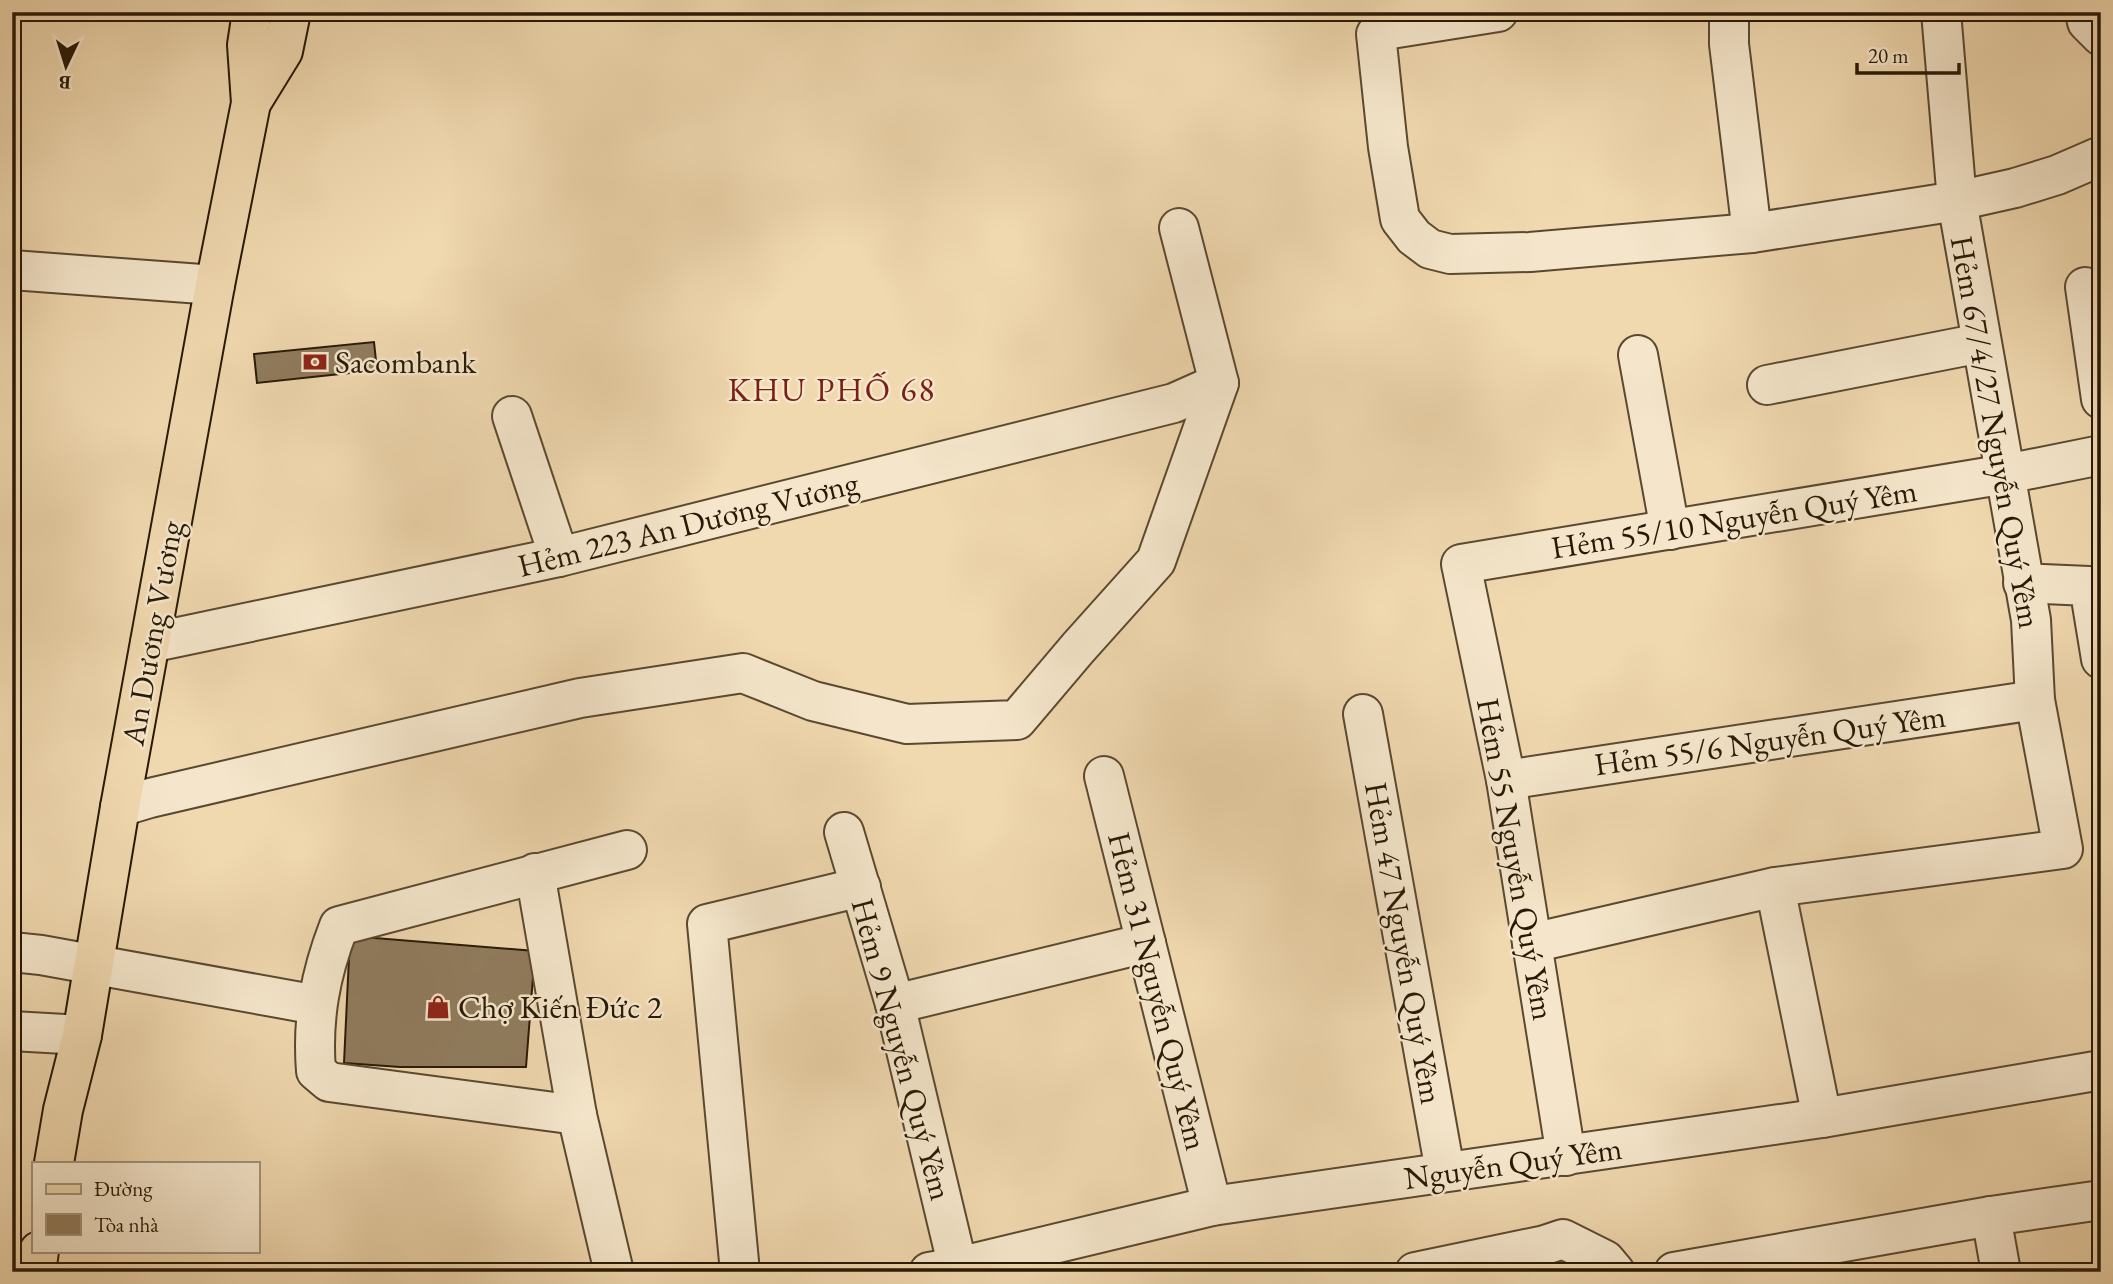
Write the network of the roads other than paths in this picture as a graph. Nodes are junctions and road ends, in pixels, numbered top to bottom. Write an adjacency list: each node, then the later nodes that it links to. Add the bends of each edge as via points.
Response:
1 (291, 12): 7 (main road, An Dương Vương)
2 (303, 12): 7 (main road)
3 (1498, 12): 12 (street, via 1376,34 1400,219 1414,237 1430,249 1471,255)
4 (1729, 12): 12 (street)
5 (1941, 12): 10 (street, Hẻm 67/4/27 Nguyễn Quý Yêm)
6 (2085, 12): 8 (street, via 2087,22)
7 (255, 30): 14 (main road, An Dương Vương, via 251,103)
8 (2101, 36)
9 (2101, 156): 10 (street, via 2057,175)
10 (1957, 201): 12 (street); 16 (street, Hẻm 67/4/27 Nguyễn Quý Yêm)
11 (1179, 228): 19 (street)
12 (1752, 233)
13 (12, 270): 14 (street)
14 (215, 285): 29 (main road, An Dương Vương)
15 (2085, 287): 18 (street)
16 (1981, 343): 20 (street); 23 (street, Hẻm 67/4/27 Nguyễn Quý Yêm)
17 (1639, 355): 24 (street)
18 (2100, 378)
19 (1219, 383): 25 (street, Hẻm 223 An Dương Vương, via 1174,403); 35 (street, via 1156,561 1017,720 907,724 813,701 743,673 580,698)
20 (1767, 385)
21 (512, 416): 25 (street)
22 (2101, 455): 23 (street, Hẻm 55/10 Nguyễn Quý Yêm)
23 (2006, 474): 24 (street, Hẻm 55/10 Nguyễn Quý Yêm); 27 (street, Hẻm 67/4/27 Nguyễn Quý Yêm)
24 (1670, 530): 26 (street, Hẻm 55/10 Nguyễn Quý Yêm)
25 (559, 557): 29 (street, Hẻm 223 An Dương Vương)
26 (1461, 564): 34 (street, Hẻm 55 Nguyễn Quý Yêm)
27 (2023, 583): 28 (street); 31 (street, Hẻm 67/4/27 Nguyễn Quý Yêm, via 2031,620)
28 (2095, 585): 30 (street)
29 (150, 643): 35 (main road, An Dương Vương)
30 (2101, 659)
31 (2035, 700): 34 (street, Hẻm 55/6 Nguyễn Quý Yêm); 40 (street, Hẻm 67/4/27 Nguyễn Quý Yêm, via 2063,849)
32 (1363, 714): 54 (street, Hẻm 47 Nguyễn Quý Yêm)
33 (1104, 775): 41 (street, Hẻm 31 Nguyễn Quý Yêm)
34 (1506, 780): 42 (street, Hẻm 55 Nguyễn Quý Yêm)
35 (120, 807): 44 (main road, An Dương Vương)
36 (844, 832): 39 (street, Hẻm 9 Nguyễn Quý Yêm)
37 (627, 850): 38 (street)
38 (535, 873): 46 (street, via 340,926 324,964); 50 (street)
39 (861, 887): 45 (street, Hẻm 9 Nguyễn Quý Yêm); 62 (street, via 707,924)
40 (1775, 887): 42 (street); 51 (street)
41 (1146, 943): 45 (street); 56 (street, Hẻm 31 Nguyễn Quý Yêm)
42 (1532, 943): 52 (street, Hẻm 55 Nguyễn Quý Yêm)
43 (12, 953): 44 (street)
44 (93, 965): 46 (street); 48 (main road, An Dương Vương)
45 (895, 1004): 59 (street, Hẻm 9 Nguyễn Quý Yêm)
46 (317, 1005): 50 (street, via 316,1072 328,1083)
47 (12, 1031): 48 (street)
48 (82, 1035): 53 (main road, An Dương Vương)
49 (2101, 1070): 51 (street, Nguyễn Quý Yêm)
50 (577, 1115): 61 (street)
51 (1822, 1118): 52 (street, Nguyễn Quý Yêm)
52 (1566, 1156): 54 (street, Nguyễn Quý Yêm)
53 (54, 1162)
54 (1445, 1171): 56 (street, Nguyễn Quý Yêm)
55 (2101, 1200): 57 (street)
56 (1212, 1206): 59 (street, Nguyễn Quý Yêm)
57 (1991, 1216): 65 (street); 66 (street)
58 (39, 1252): 60 (main road)
59 (949, 1270)
60 (36, 1272)
61 (614, 1272)
62 (740, 1272)
63 (1415, 1272): 64 (street, via 1563,1239 1605,1259)
64 (1615, 1272)
65 (1674, 1272)
66 (2001, 1272)

